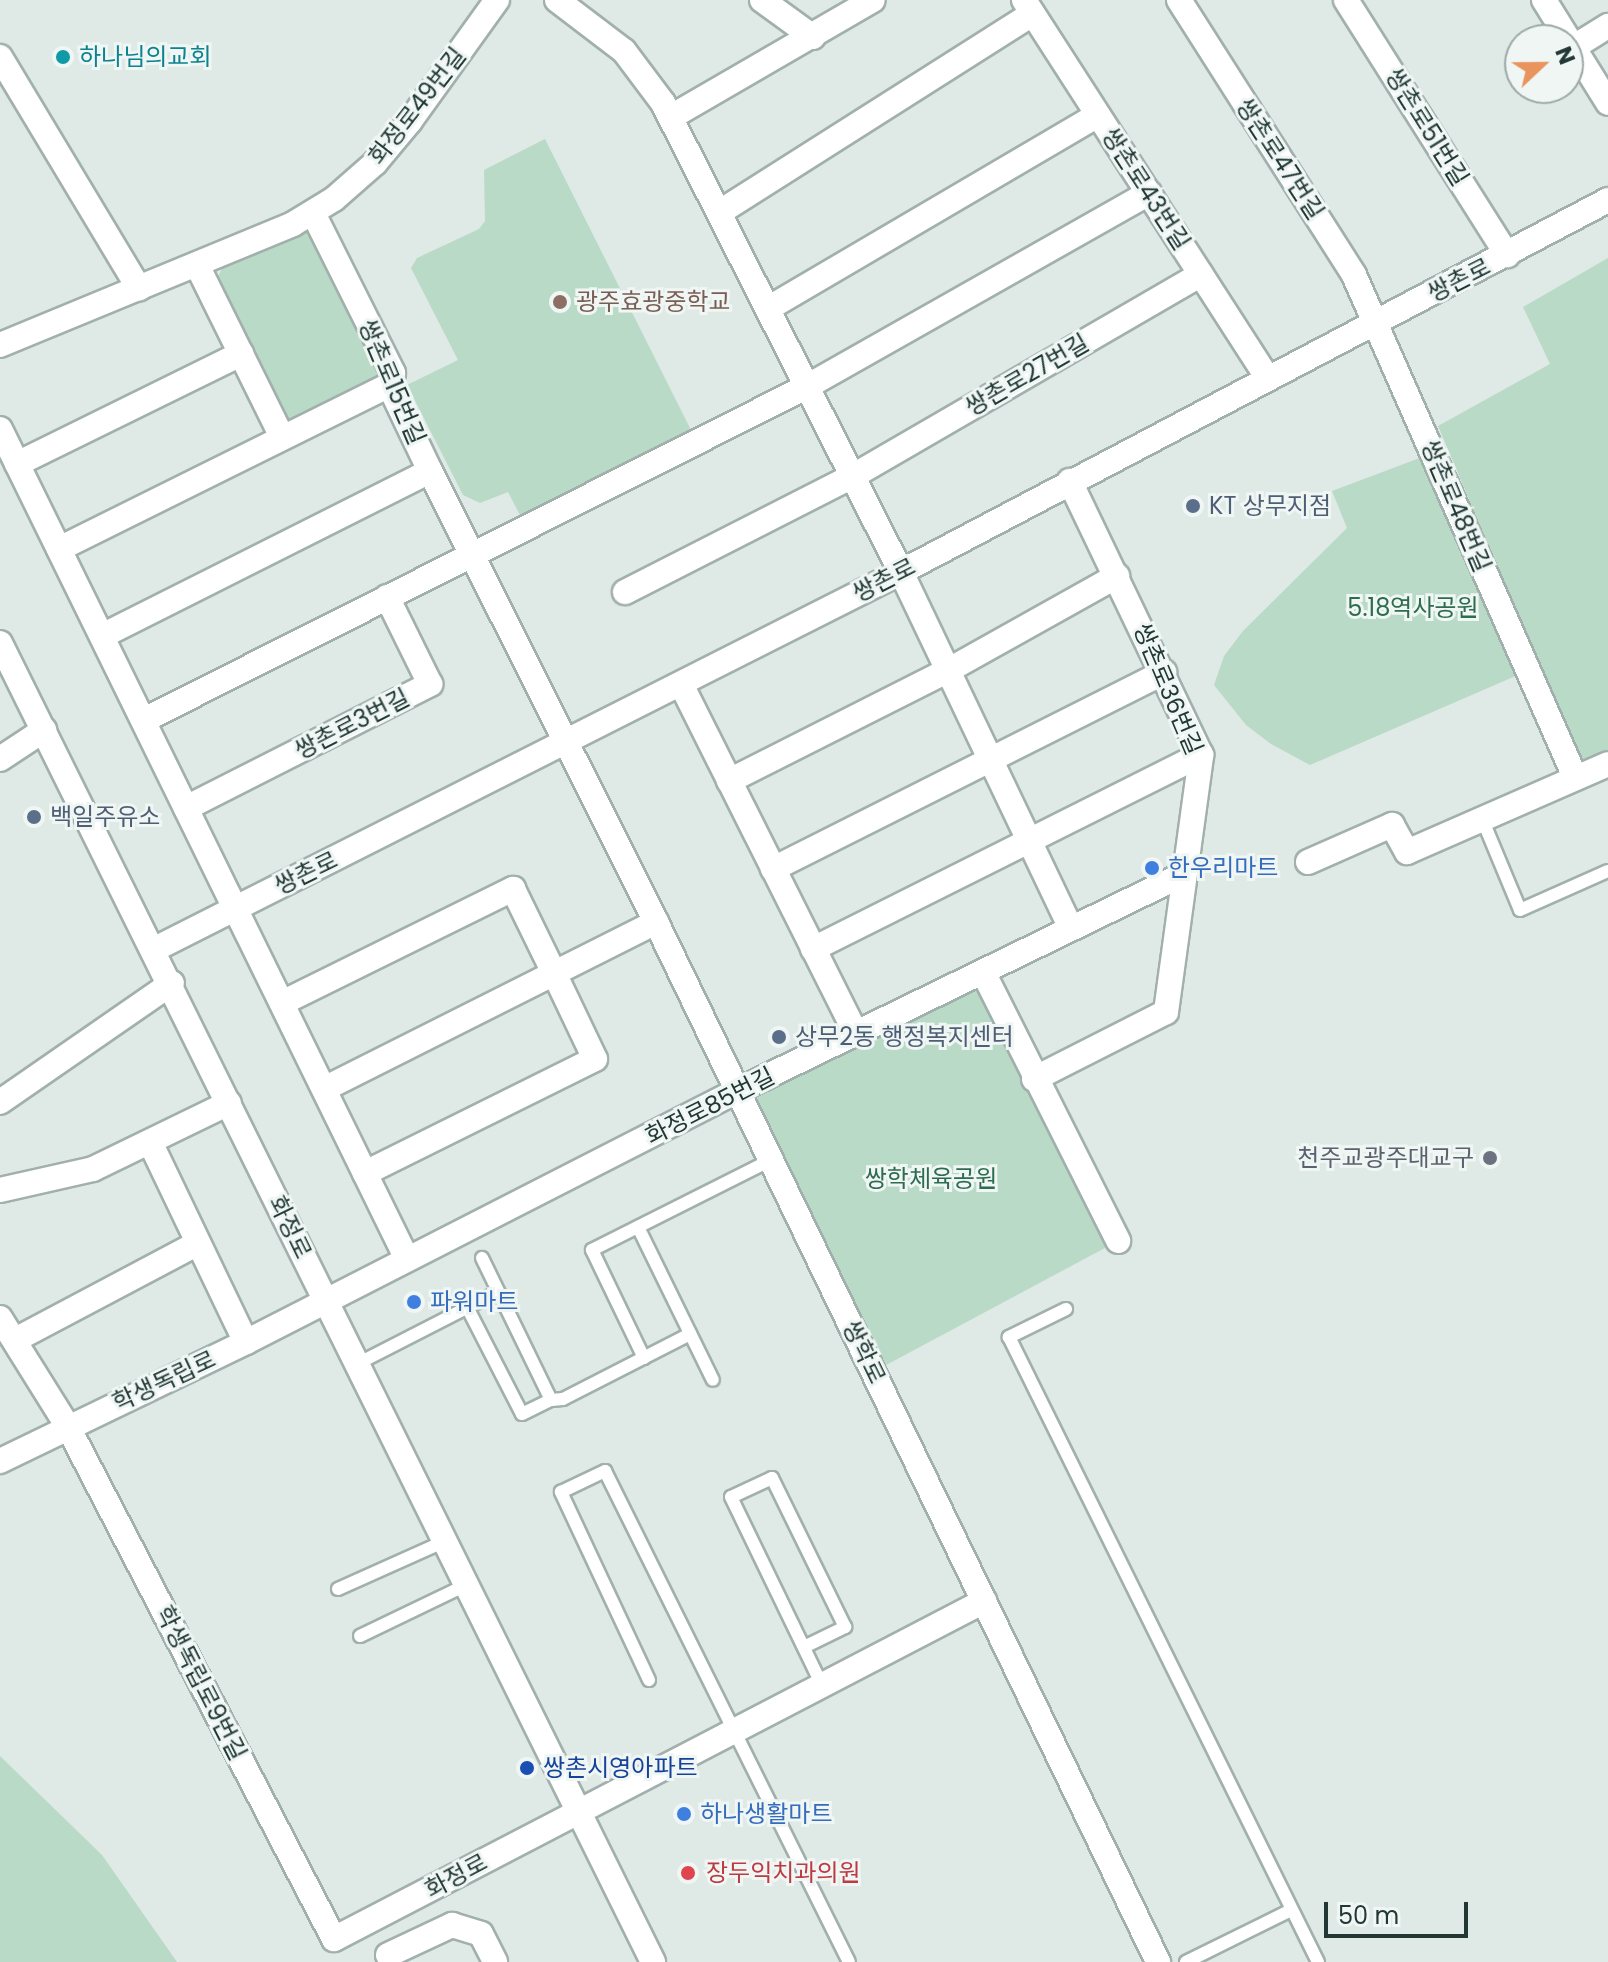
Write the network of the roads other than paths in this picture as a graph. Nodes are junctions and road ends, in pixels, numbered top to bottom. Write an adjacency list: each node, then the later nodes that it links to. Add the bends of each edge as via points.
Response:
1 (497, 0): 21 (street, 화정로49번길, via 375,163)
2 (557, 0): 17 (street, via 624,51)
3 (762, 0): 11 (street)
4 (873, 0): 11 (street)
5 (1179, 0): 27 (street, 쌍촌로47번길, via 1354,275)
6 (1346, 0): 22 (street, 쌍촌로51번길)
7 (1544, 0): 9 (street)
8 (1028, 7): 16 (street, 쌍촌로43번길); 20 (street)
9 (1559, 24)
10 (1608, 26): 12 (street)
11 (813, 37): 17 (street)
12 (1584, 41)
13 (0, 57): 25 (street)
14 (1584, 63): 15 (street)
15 (1608, 103)
16 (1098, 115): 18 (street, 쌍촌로43번길); 26 (street)
17 (671, 117): 20 (street)
18 (1149, 193): 24 (street, 쌍촌로43번길); 32 (street)
19 (1608, 200): 22 (street, 쌍촌로)
20 (720, 212): 26 (street)
21 (313, 213): 23 (street, 화정로49번길); 31 (street, 쌍촌로15번길, via 393,373)
22 (1507, 255): 27 (street, 쌍촌로)
23 (197, 265): 25 (street, 화정로49번길); 29 (street)
24 (1201, 274): 30 (street, 쌍촌로43번길); 37 (street, 쌍촌로27번길)
25 (139, 288): 28 (street, 화정로49번길)
26 (769, 308): 32 (street)
27 (1376, 321): 30 (street, 쌍촌로); 57 (street, 쌍촌로48번길)
28 (3, 336)
29 (241, 354): 34 (street); 35 (street)
30 (1268, 378): 38 (street, 쌍촌로)
31 (389, 385): 34 (street); 36 (street, 쌍촌로15번길)
32 (808, 386): 37 (street); 40 (street)
33 (0, 429): 35 (street)
34 (282, 437): 39 (street)
35 (17, 464): 39 (street)
36 (430, 471): 40 (street, 쌍촌로15번길); 45 (street)
37 (853, 476): 41 (street); 43 (street, 쌍촌로27번길)
38 (1070, 481): 41 (street, 쌍촌로); 42 (street, 쌍촌로36번길)
39 (59, 549): 45 (street)
40 (471, 551): 44 (street); 52 (street, 쌍촌로15번길)
41 (901, 572): 47 (street); 49 (street, 쌍촌로)
42 (1117, 576): 47 (street); 48 (street, 쌍촌로36번길)
43 (625, 592)
44 (387, 597): 50 (street); 59 (street, 쌍촌로3번길, via 430,684)
45 (102, 636): 50 (street)
46 (0, 643): 51 (street, 화정로)
47 (947, 671): 54 (street); 58 (street)
48 (1164, 672): 53 (street, 쌍촌로36번길); 54 (street)
49 (681, 684): 52 (street, 쌍촌로); 58 (street)
50 (144, 720): 59 (street)
51 (44, 730): 55 (street); 69 (street, 화정로)
52 (566, 744): 66 (street, 쌍촌로); 67 (street, 쌍학로)
53 (1201, 755): 61 (street); 65 (street, 쌍촌로36번길)
54 (990, 758): 61 (street); 63 (street)
55 (0, 759)
56 (1608, 764): 57 (street)
57 (1575, 777): 60 (street)
58 (729, 781): 63 (street)
59 (186, 808): 66 (street)
60 (1483, 821): 62 (street, via 1407,852 1392,825); 64 (lane, via 1520,910)
61 (1029, 840): 68 (street); 70 (street)
62 (1308, 862)
63 (773, 869): 70 (street)
64 (1608, 871)
65 (1182, 875): 68 (street, 화정로85번길); 76 (street, 쌍촌로36번길, via 1166,1012)
66 (236, 908): 69 (street, 쌍촌로); 74 (street)
67 (656, 922): 72 (street); 78 (street, 쌍학로)
68 (1071, 929): 71 (street, 화정로85번길)
69 (155, 949): 73 (street, 화정로)
70 (813, 949): 75 (street)
71 (983, 972): 75 (street, 화정로85번길); 76 (street)
72 (554, 973): 74 (street, via 513,889); 77 (street); 83 (street, via 595,1059)
73 (172, 983): 79 (street); 80 (street, 화정로)
74 (282, 1003): 77 (street)
75 (856, 1034): 78 (street, 화정로85번길)
76 (1034, 1079): 86 (street)
77 (324, 1089): 83 (street)
78 (737, 1091): 82 (street, 쌍학로); 89 (street, 화정로85번길)
79 (0, 1102)
80 (229, 1103): 81 (street); 91 (street, 화정로)
81 (150, 1142): 84 (street, via 93,1169); 87 (street)
82 (771, 1160): 85 (lane); 107 (street, 쌍학로)
83 (365, 1173): 89 (street)
84 (0, 1190)
85 (638, 1227): 95 (lane); 98 (lane, via 592,1250)
86 (1118, 1241)
87 (198, 1243): 96 (street); 97 (street)
88 (482, 1258): 90 (lane)
89 (407, 1259): 91 (street, 화정로85번길)
90 (498, 1292): 92 (lane); 101 (lane)
91 (327, 1300): 97 (street, 학생독립로); 99 (street, 화정로)
92 (467, 1307): 99 (lane); 101 (lane, via 522,1414)
93 (1066, 1309): 114 (lane, via 1009,1337)
94 (0, 1318): 96 (street, 학생독립로9번길)
95 (690, 1334): 98 (lane); 100 (lane)
96 (15, 1340): 102 (street, 학생독립로9번길)
97 (246, 1342): 102 (street, 학생독립로)
98 (644, 1358): 101 (lane, via 563,1399)
99 (357, 1364): 104 (street, 화정로)
100 (713, 1380)
101 (551, 1400)
102 (68, 1427): 103 (street, 학생독립로); 116 (street, 학생독립로9번길)
103 (0, 1461)
104 (443, 1542): 105 (street, 화정로); 106 (lane)
105 (464, 1586): 108 (lane); 113 (street, 화정로)
106 (338, 1589)
107 (984, 1601): 111 (street); 121 (street, 쌍학로)
108 (360, 1636)
109 (804, 1647): 109 (lane, via 731,1497 772,1478 845,1627); 111 (lane)
110 (649, 1680): 112 (lane, via 561,1492 605,1471)
111 (822, 1685): 112 (street)
112 (735, 1730): 113 (street); 120 (lane)
113 (578, 1812): 115 (street, 화정로); 119 (street, 화정로)
114 (1291, 1910): 122 (lane); 123 (lane)
115 (372, 1920): 116 (street, 화정로); 117 (street)
116 (334, 1939)
117 (389, 1959): 118 (street, via 452,1925 481,1934)
118 (495, 1962)
119 (653, 1962)
120 (849, 1962)
121 (1158, 1962)
122 (1186, 1962)
123 (1318, 1962)

